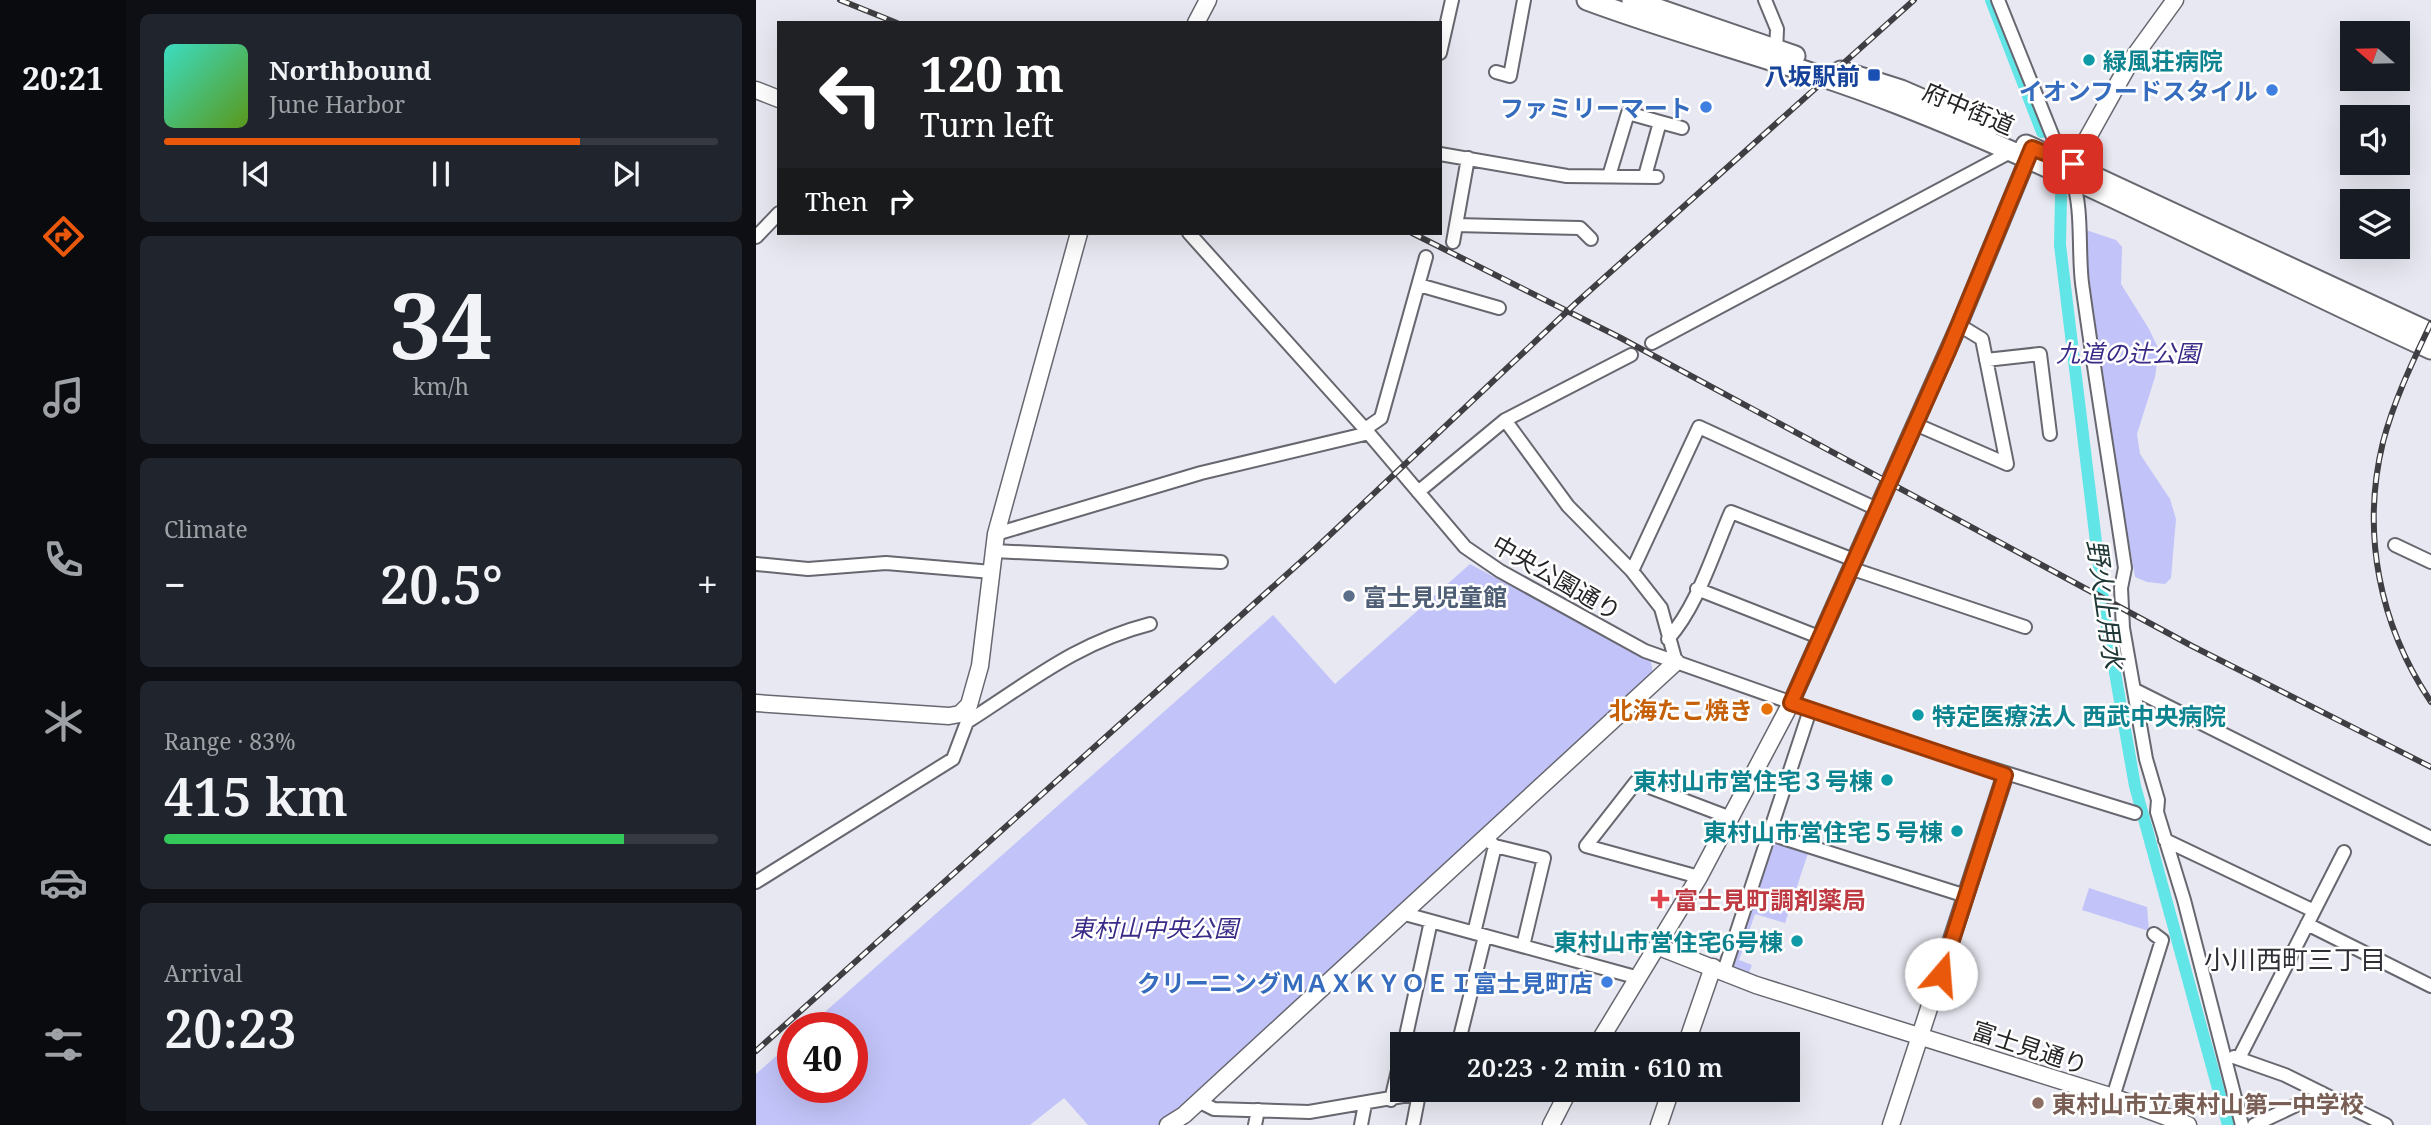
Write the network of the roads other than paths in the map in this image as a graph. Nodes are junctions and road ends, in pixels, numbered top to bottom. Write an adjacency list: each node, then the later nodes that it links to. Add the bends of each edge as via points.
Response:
1 (1208, 0): 9 (street)
2 (1452, 0): 10 (street)
3 (1524, 0): 12 (street, via 1510,76)
4 (1587, 0): 11 (main road, 府中街道)
5 (1632, 0): 11 (main road, 府中街道)
6 (1766, 0): 11 (street, via 1777,29)
7 (1998, 0): 20 (street)
8 (2175, 0): 20 (street, via 2130,62)
9 (1197, 21)
10 (1442, 44)
11 (1775, 56): 17 (main road, 府中街道)
12 (1496, 72)
13 (756, 90): 14 (street)
14 (777, 98)
15 (1660, 122): 16 (street); 21 (street, via 1651,176); 21 (street, via 1628,113)
16 (1682, 128)
17 (2024, 151): 20 (main road, 府中街道); 32 (street); 34 (street, via 1794,265)
18 (1442, 154): 19 (street)
19 (1468, 159): 21 (street, via 1567,176); 23 (street)
20 (2068, 167): 33 (main road, 府中街道); 35 (main road, 府中街道); 59 (street, via 2078,197 2082,278 2125,568 2123,628)
21 (1609, 176)
22 (777, 215): 26 (street)
23 (1456, 225): 27 (street, via 1580,228); 28 (street)
24 (1078, 235): 44 (street)
25 (1191, 235): 41 (street, 中央公園通り)
26 (756, 237)
27 (1591, 239)
28 (1453, 242)
29 (1426, 257): 30 (street)
30 (1419, 285): 31 (street); 41 (street, via 1381,418)
31 (1499, 307)
32 (1959, 325): 37 (street, via 1982,339); 39 (street)
33 (2431, 333)
34 (1652, 344)
35 (2431, 349)
36 (1631, 355): 38 (street)
37 (1986, 360): 39 (street, via 2007,464); 40 (street, via 2040,354)
38 (1505, 420): 42 (street); 51 (street, via 1568,506)
39 (1915, 424): 43 (street)
40 (2050, 434)
41 (1370, 435): 42 (street, 中央公園通り); 44 (street, via 1201,473)
42 (1418, 492): 58 (street, 中央公園通り, via 1465,547 1500,571 1646,651)
43 (1877, 509): 50 (street); 51 (street, via 1699,428)
44 (996, 534): 46 (street)
45 (2395, 545): 48 (street)
46 (995, 551): 47 (street); 52 (street)
47 (1221, 562)
48 (2431, 562)
49 (756, 564): 52 (street, via 808,569 886,563)
50 (1852, 564): 53 (street, via 1731,512); 55 (street); 56 (street)
51 (1632, 571): 57 (street, via 1661,608)
52 (992, 572): 63 (street, via 980,666)
53 (1697, 589): 56 (street); 57 (street)
54 (1150, 624): 63 (street, via 1069,654)
55 (2025, 627)
56 (1819, 637): 61 (street)
57 (1668, 639): 58 (street)
58 (1676, 662): 61 (street, 中央公園通り); 70 (street)
59 (2135, 690): 68 (street); 69 (street)
60 (756, 703): 63 (street)
61 (1791, 703): 62 (street, 中央公園通り); 66 (street)
62 (1810, 710): 64 (street, 中央公園通り); 67 (street)
63 (965, 717): 73 (street, via 953,760)
64 (2005, 775): 65 (street, 中央公園通り); 74 (street)
65 (2135, 813)
66 (1731, 818): 72 (street); 72 (street, via 1636,782 1586,846)
67 (1770, 834): 74 (street); 83 (street)
68 (2431, 838)
69 (2165, 840): 75 (street); 91 (street)
70 (1490, 842): 76 (street); 79 (street); 81 (street, via 1544,858)
71 (2344, 852): 75 (street)
72 (1699, 877): 82 (street)
73 (756, 882)
74 (1966, 896): 90 (street)
75 (2314, 911): 78 (street)
76 (1405, 914): 77 (street); 96 (street)
77 (1431, 921): 79 (street); 86 (street)
78 (2307, 924): 85 (street); 92 (street)
79 (1479, 934): 81 (street); 87 (street)
80 (2154, 934): 94 (street, via 2162,940)
81 (1523, 946): 84 (street)
82 (1659, 947): 83 (street, 富士見通り); 84 (street)
83 (1718, 969): 89 (street); 90 (street, 富士見通り)
84 (1639, 978): 88 (street)
85 (2431, 986)
86 (1407, 1032)
87 (1460, 1032)
88 (1605, 1032)
89 (1691, 1032)
90 (1921, 1037): 94 (street, 富士見通り); 109 (street)
91 (2224, 1053): 92 (street); 111 (street)
92 (2239, 1058): 93 (street)
93 (2322, 1093): 112 (street); 113 (street)
94 (2113, 1097): 110 (street, 富士見通り)
95 (1390, 1100): 100 (street)
96 (1198, 1101): 101 (street, via 1214,1109); 103 (street)
97 (1417, 1102): 106 (street)
98 (1562, 1102): 107 (street)
99 (1667, 1102): 108 (street)
100 (1365, 1104): 102 (street); 105 (street)
101 (1258, 1110): 102 (street); 104 (street)
102 (1309, 1118)
103 (1168, 1125)
104 (1255, 1125)
105 (1361, 1125)
106 (1413, 1125)
107 (1550, 1125)
108 (1659, 1125)
109 (1891, 1125)
110 (2188, 1125)
111 (2242, 1125)
112 (2254, 1125)
113 (2386, 1125)

